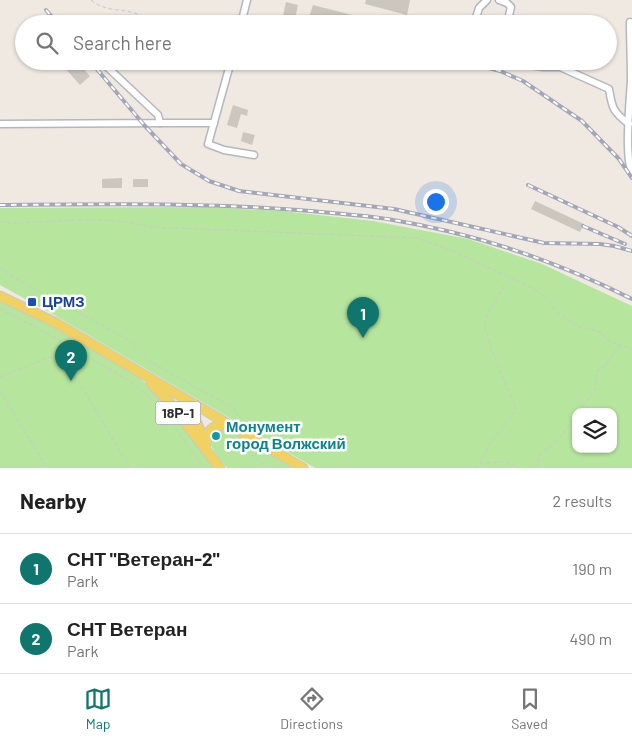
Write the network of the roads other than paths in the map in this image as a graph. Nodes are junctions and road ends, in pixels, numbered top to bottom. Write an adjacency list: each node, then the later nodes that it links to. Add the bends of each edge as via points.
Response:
1 (248, 0): 4 (lane)
2 (487, 0): 5 (lane)
3 (499, 0): 6 (lane, via 511,7)
4 (244, 15)
5 (477, 15)
6 (510, 15)
7 (630, 22): 14 (lane)
8 (110, 70): 11 (lane, via 158,115)
9 (229, 70): 12 (lane)
10 (567, 70): 14 (lane, via 610,89 613,110)
11 (160, 123): 12 (lane); 13 (lane)
12 (214, 123): 15 (lane, via 208,144)
13 (0, 124)
14 (629, 124): 16 (lane, via 629,165)
15 (254, 155)
16 (632, 172)
17 (0, 289): 19 (main road)
18 (0, 296): 19 (main road)
19 (35, 312): 20 (main road)
20 (140, 372): 21 (main road); 23 (main road, 18Р-1)
21 (194, 409): 22 (main road); 23 (main road, via 185,411); 24 (main road, 18Р-1)
22 (232, 426): 24 (main road, via 213,427); 27 (main road)
23 (189, 428): 25 (main road, 18Р-1)
24 (206, 444): 25 (main road, 18Р-1)
25 (212, 458): 26 (main road, 18Р-1)
26 (220, 468)
27 (303, 468)

